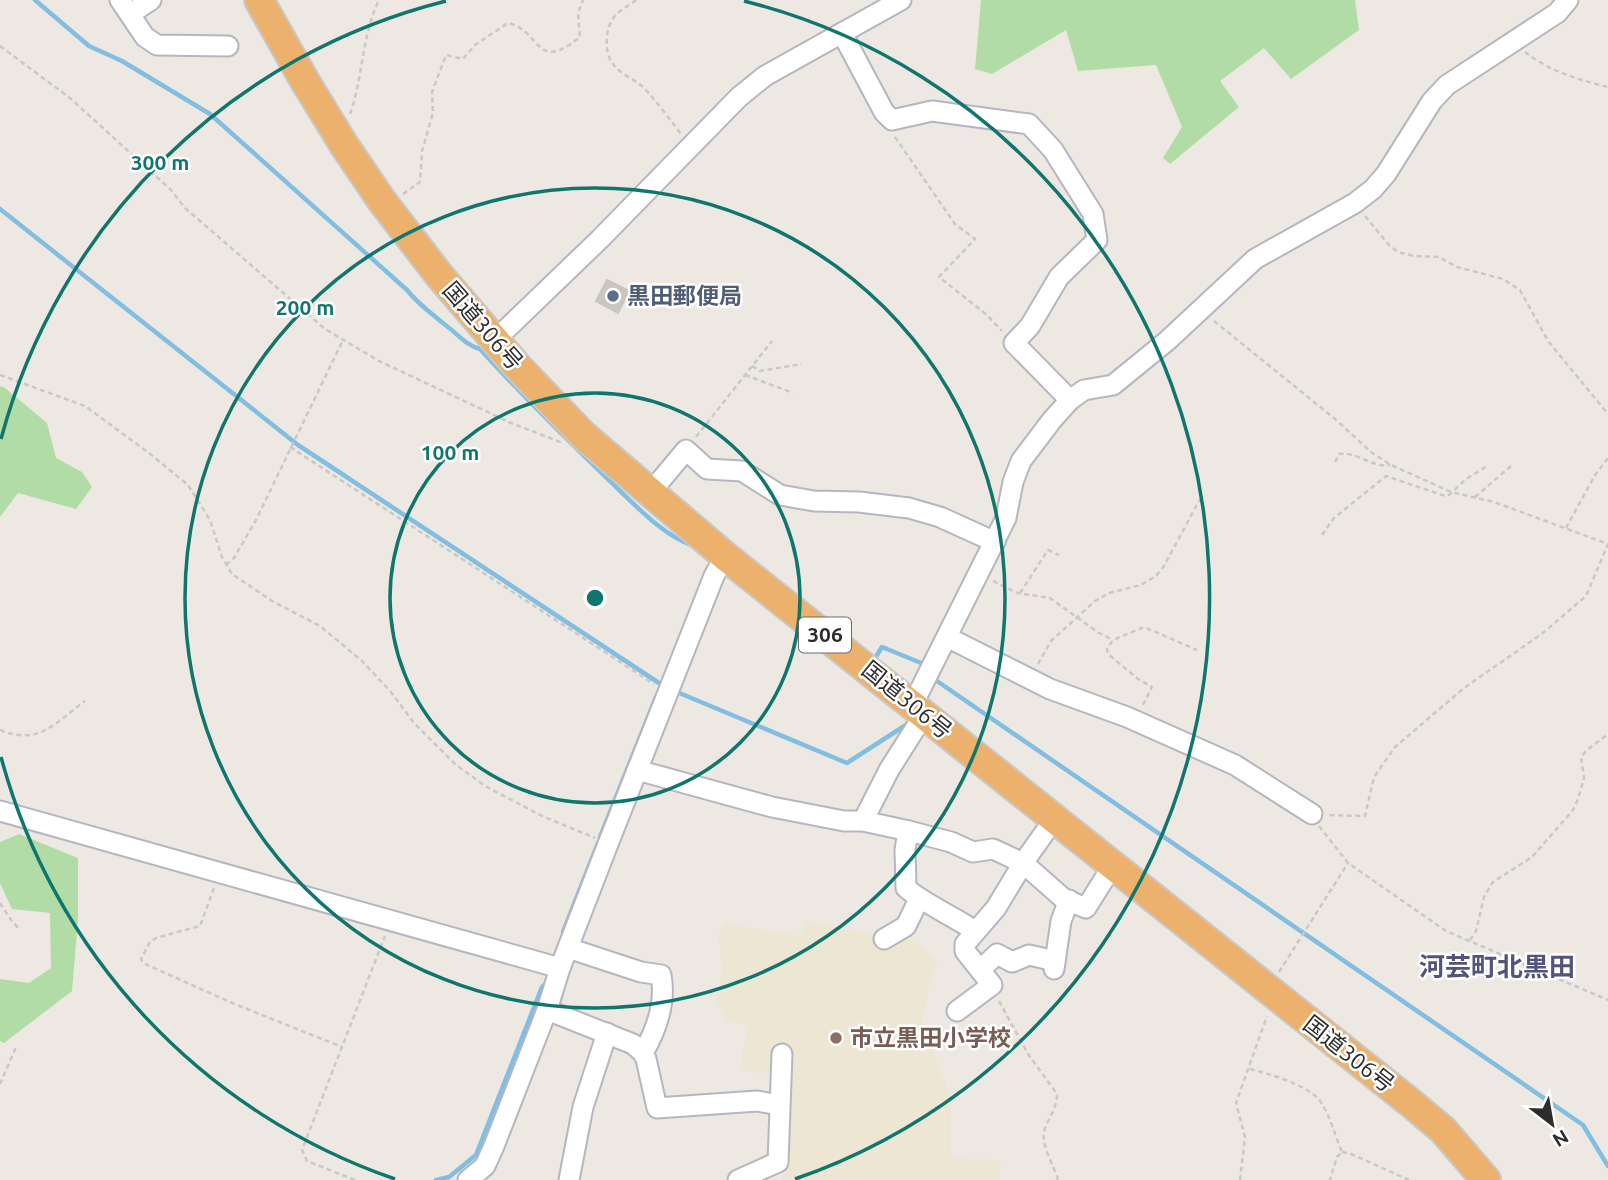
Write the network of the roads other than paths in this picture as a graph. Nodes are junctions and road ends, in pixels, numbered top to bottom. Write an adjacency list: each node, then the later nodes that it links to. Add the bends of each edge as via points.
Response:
1 (151, 0): 5 (street)
2 (259, 0): 8 (highway, 国道306号 / 306, via 386,205)
3 (901, 0): 6 (street)
4 (1568, 0): 9 (street, via 1557,13 1447,85 1373,189 1255,259 1113,385 1090,388)
5 (125, 7): 7 (street, via 145,37 157,45)
6 (842, 33): 8 (street, via 752,85); 9 (street, via 892,120 932,111 1029,124 1053,150 1093,214 1097,240 1059,277 1030,326 1014,343)
7 (228, 46)
8 (495, 340): 10 (highway, 国道306号 / 306, via 583,435)
9 (1070, 400): 11 (street, via 1021,461)
10 (650, 493): 11 (street, via 686,450 707,469 742,471 780,495 909,508); 12 (highway, 国道306号 / 306)
11 (995, 542): 13 (street)
12 (724, 556): 14 (highway, 国道306号 / 306); 15 (street)
13 (947, 637): 14 (street); 17 (street, via 1050,689 1235,765)
14 (919, 709): 18 (highway, 国道306号 / 306); 19 (street)
15 (636, 770): 19 (street, via 772,807); 27 (street)
16 (0, 811): 28 (street)
17 (1312, 814)
18 (1055, 818): 21 (street); 22 (highway, 国道306号 / 306)
19 (863, 821): 20 (street)
20 (908, 831): 21 (street, via 974,852 993,849); 23 (street, via 905,886)
21 (1022, 864): 24 (street, via 1064,899); 25 (street, via 996,908)
22 (1113, 865): 24 (street); 39 (highway, 国道306号 / 306, via 1443,1130)
23 (919, 899): 25 (street); 26 (street, via 906,926)
24 (1077, 904): 29 (street, via 1061,921 1055,965 1029,955 1012,962 998,954)
25 (975, 931): 29 (street, via 965,948)
26 (884, 939)
27 (568, 948): 28 (street); 33 (street, via 661,975 664,995)
28 (560, 968): 30 (street)
29 (985, 978): 31 (street)
30 (547, 1010): 32 (street); 36 (street)
31 (957, 1011)
32 (607, 1033): 33 (street); 37 (street, via 583,1107)
33 (643, 1053): 35 (street, via 657,1108 757,1101)
34 (782, 1054): 35 (street)
35 (779, 1105): 38 (street, via 778,1162)
36 (480, 1177)
37 (569, 1180)
38 (738, 1180)
39 (1486, 1180)

